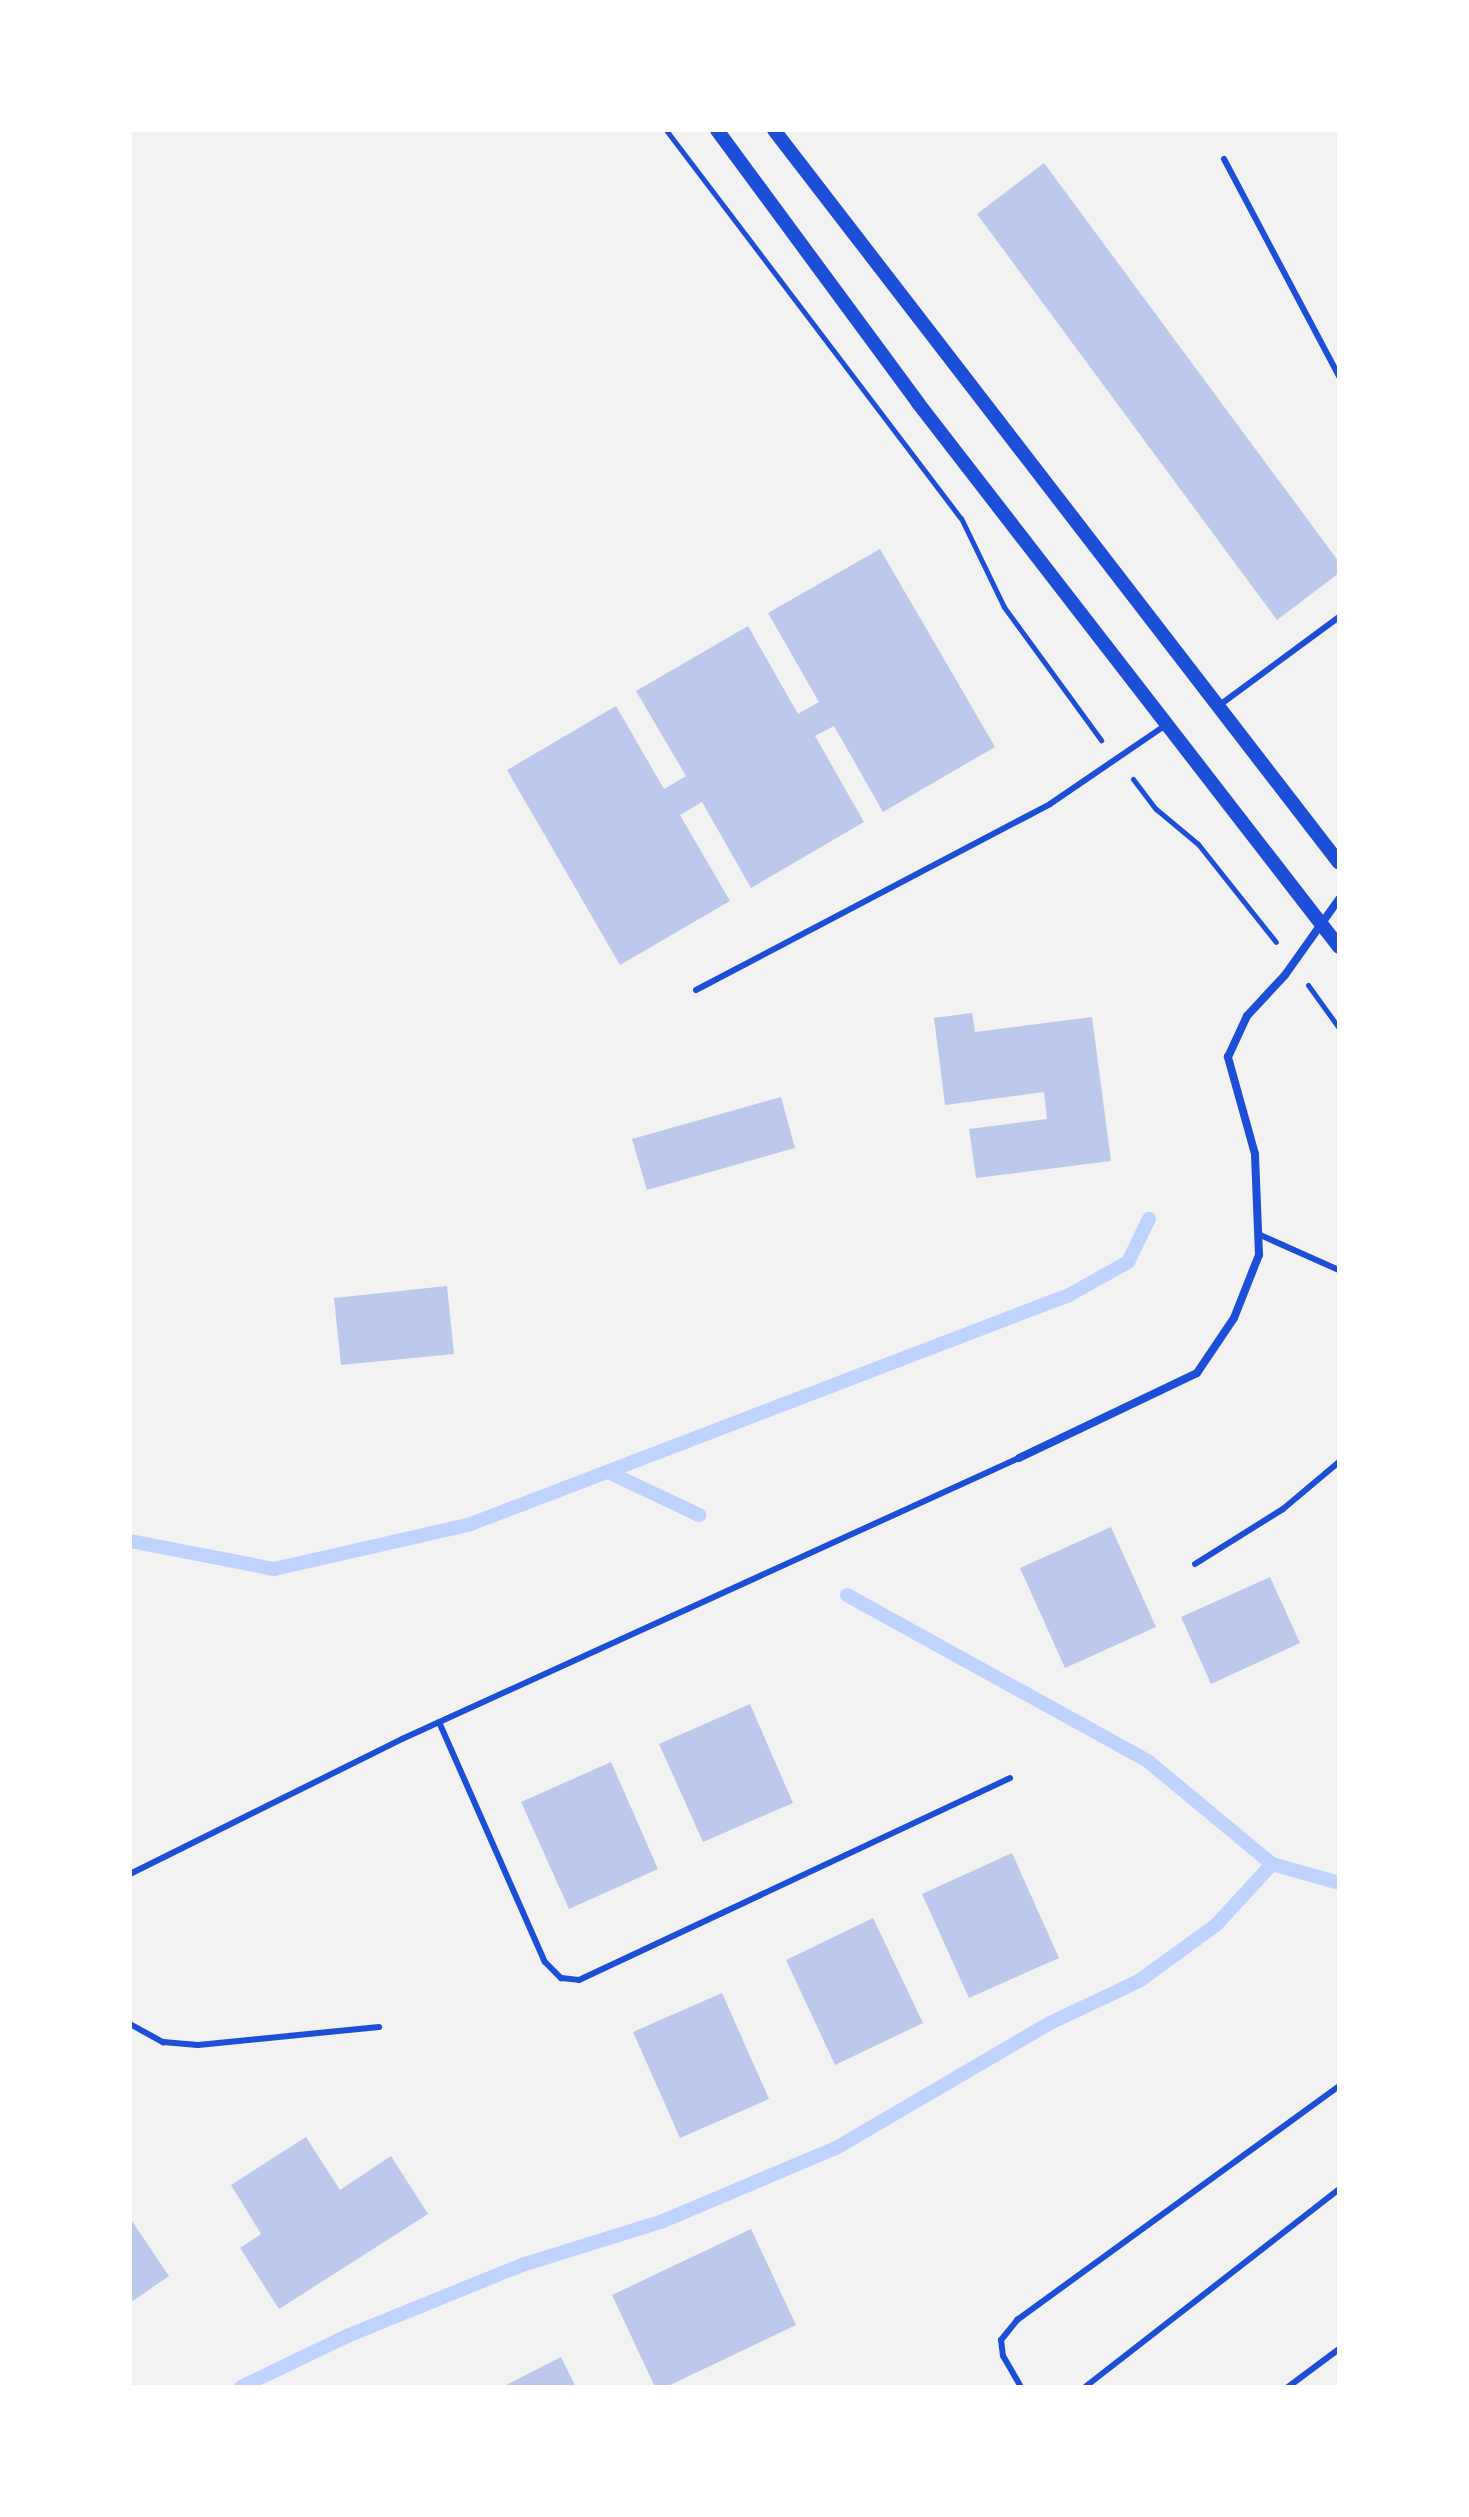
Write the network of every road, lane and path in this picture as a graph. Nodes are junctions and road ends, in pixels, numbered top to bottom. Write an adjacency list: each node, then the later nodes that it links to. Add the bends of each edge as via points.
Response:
1 (666, 130): 9 (path, via 961,518 1004,607)
2 (717, 130): 8 (street, via 918,403)
3 (774, 130): 7 (street)
4 (1224, 159): 5 (lane)
5 (1339, 376)
6 (1339, 617): 7 (lane)
7 (1221, 704): 11 (street)
8 (1169, 723): 13 (street); 16 (lane, via 1050,804)
9 (1101, 740)
10 (1132, 778): 14 (path, via 1156,809 1198,844)
11 (1339, 863)
12 (1339, 899): 13 (street)
13 (1322, 923): 15 (street); 19 (street, via 1247,1016 1228,1057 1255,1154)
14 (1269, 933)
15 (1339, 947)
16 (696, 990)
17 (1322, 1003): 18 (path)
18 (1339, 1028)
19 (1258, 1234): 20 (lane); 21 (street, via 1259,1255 1234,1318 1197,1373)
20 (1339, 1270)
21 (1019, 1458): 24 (lane)
22 (1339, 1462): 23 (lane, via 1283,1509)
23 (1195, 1564)
24 (439, 1722): 25 (lane, via 545,1962 561,1978 579,1980); 26 (lane)
25 (1010, 1778)
26 (130, 1874)
27 (130, 2024): 28 (lane, via 163,2042 198,2045)
28 (379, 2027)
29 (1339, 2086): 32 (lane, via 1017,2320 1001,2340 1003,2356)
30 (1339, 2189): 33 (lane)
31 (1339, 2349): 34 (lane)
32 (1021, 2387)
33 (1085, 2387)
34 (1288, 2387)

